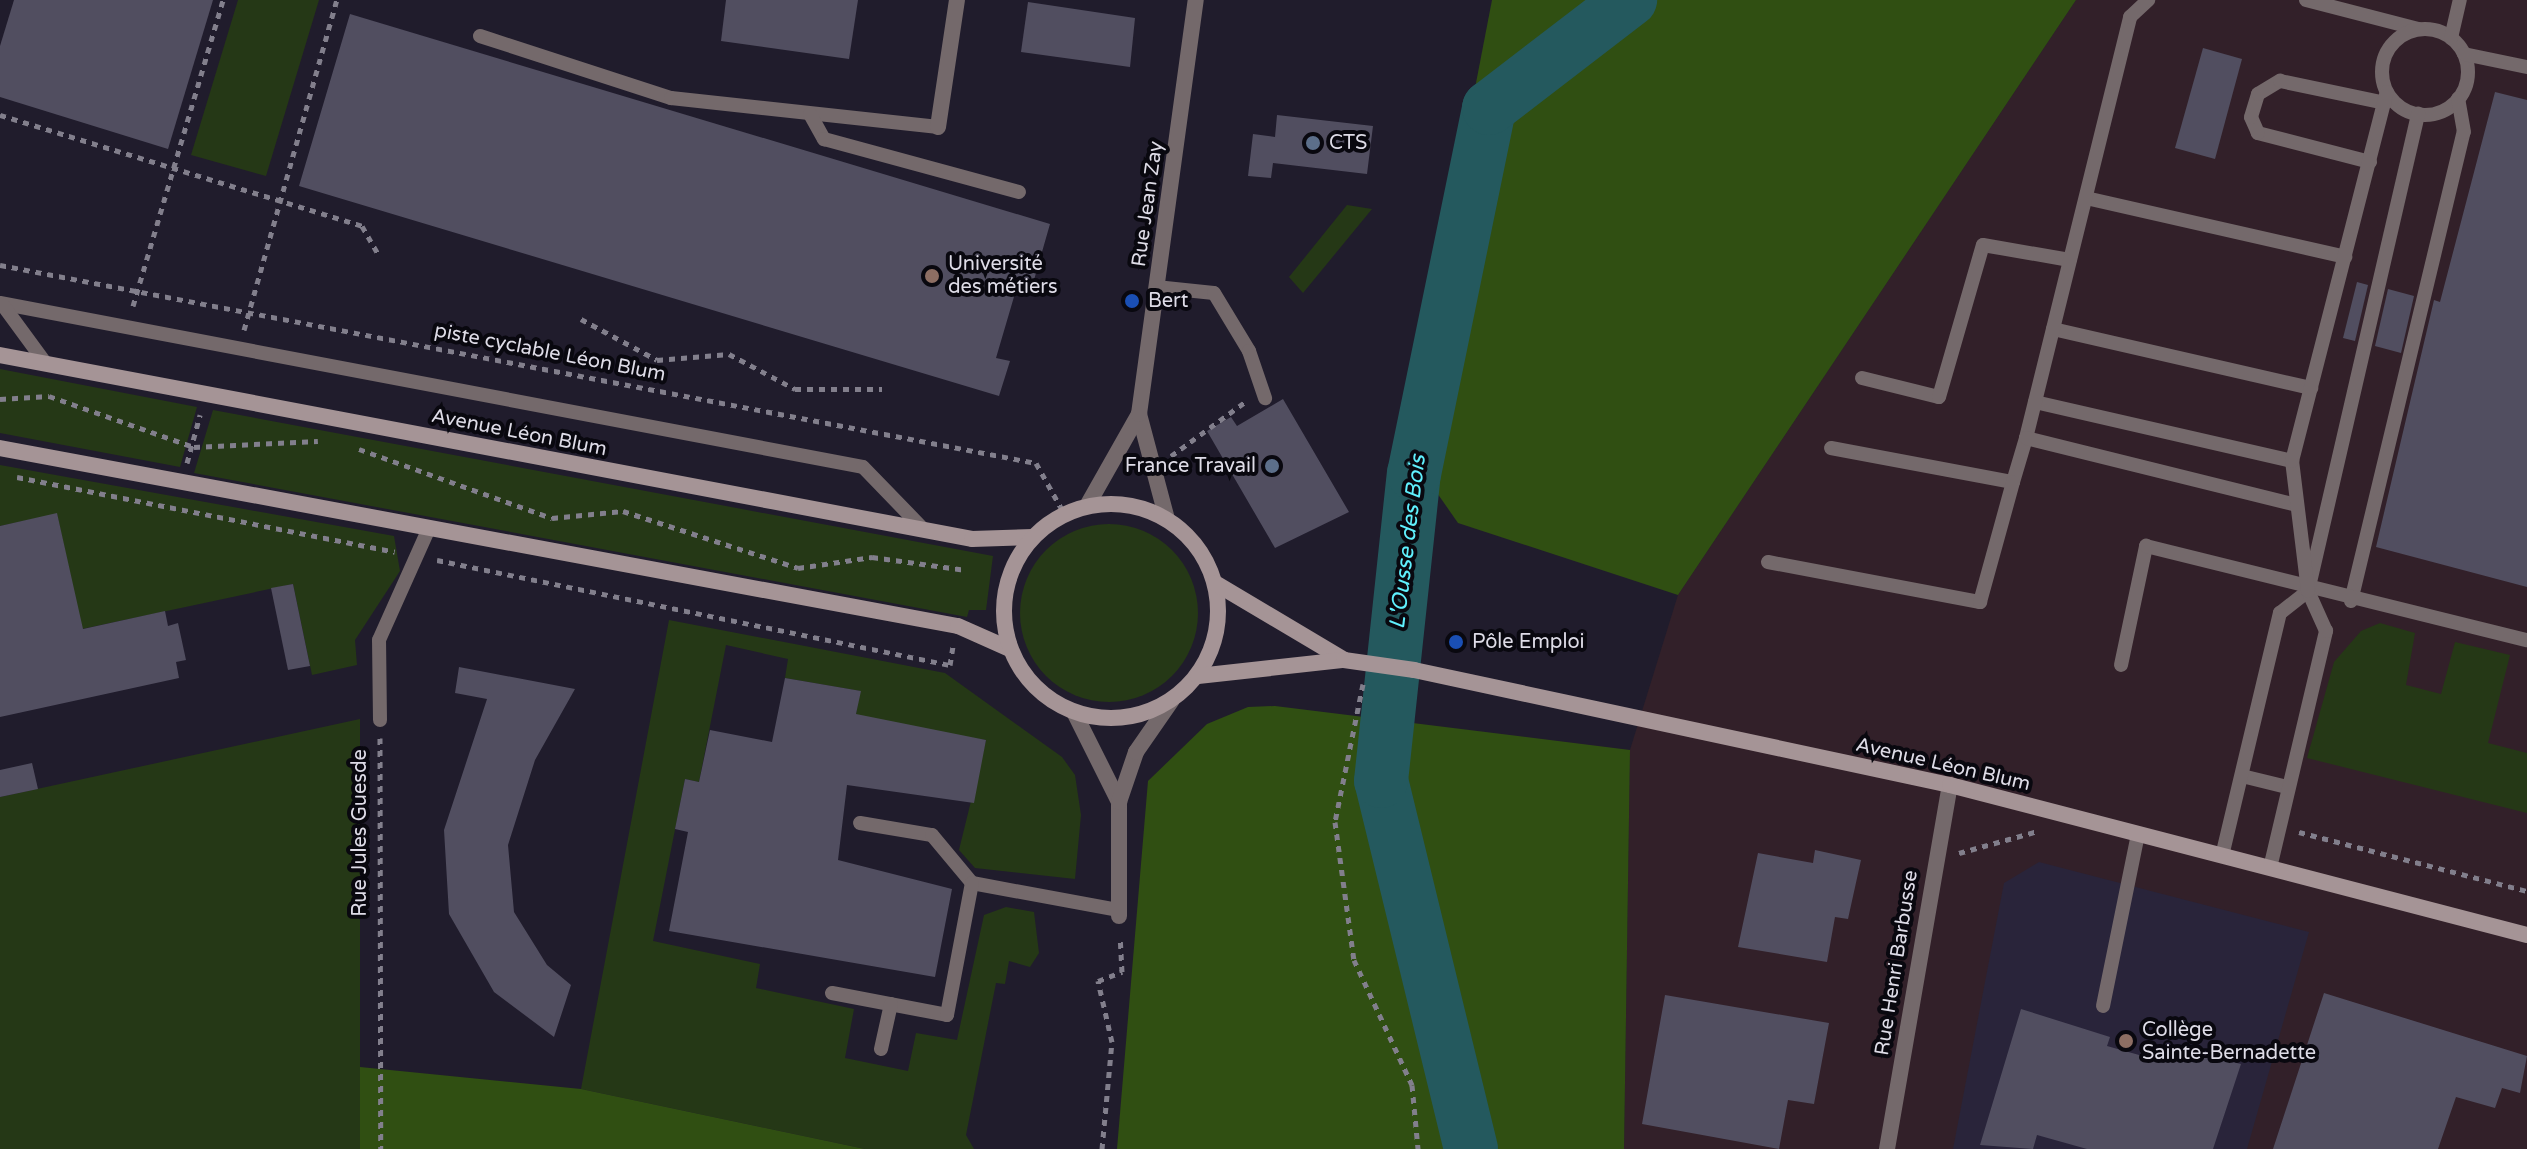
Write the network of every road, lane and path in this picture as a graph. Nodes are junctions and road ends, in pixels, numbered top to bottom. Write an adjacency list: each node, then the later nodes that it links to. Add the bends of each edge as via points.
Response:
1 (223, 0): 21 (path)
2 (337, 0): 24 (path)
3 (957, 0): 19 (street)
4 (1196, 0): 29 (street, Rue Jean Zay)
5 (2148, 0): 23 (lane, via 2130,17)
6 (2306, 0): 8 (lane)
7 (2460, 0): 11 (lane)
8 (2362, 7): 9 (lane)
9 (2419, 29): 11 (lane); 14 (lane, via 2387,52)
10 (480, 36): 16 (lane, via 671,98)
11 (2451, 38): 12 (lane)
12 (2464, 54): 13 (lane); 15 (lane, via 2467,83)
13 (2527, 67)
14 (2386, 98): 17 (lane); 20 (lane); 20 (lane, via 2280,81 2258,94 2251,117 2258,133)
15 (2458, 99): 17 (lane, via 2437,114); 66 (lane, via 2464,132)
16 (810, 114): 19 (lane); 22 (lane, via 824,139)
17 (2418, 114): 65 (lane)
18 (0, 115): 21 (path)
19 (938, 127)
20 (2370, 162): 26 (lane)
21 (174, 168): 24 (path); 30 (path)
22 (1019, 192)
23 (2086, 198): 26 (lane); 27 (lane)
24 (281, 201): 25 (path, via 362,226); 32 (path)
25 (379, 256)
26 (2345, 257): 38 (lane)
27 (2070, 260): 34 (lane); 37 (lane, via 1983,245 1939,397)
28 (0, 265): 30 (path, piste cyclable Léon Blum)
29 (1156, 287): 40 (lane, via 1214,293 1249,351); 44 (street, Rue Jean Zay)
30 (137, 291): 32 (path, piste cyclable Léon Blum)
31 (1, 304): 36 (lane); 59 (lane, via 863,467)
32 (250, 312): 56 (path, piste cyclable Léon Blum, via 1036,463)
33 (581, 319): 39 (path, via 657,360 729,354 795,389)
34 (2053, 329): 38 (lane); 43 (lane)
35 (0, 355): 36 (street, Avenue Léon Blum)
36 (46, 364): 59 (street, Avenue Léon Blum)
37 (1862, 378)
38 (2311, 388): 50 (lane)
39 (882, 389)
40 (1265, 398)
41 (0, 399): 46 (path, via 49,396 194,447)
42 (1245, 402): 51 (path)
43 (2035, 402): 45 (lane); 50 (lane)
44 (1139, 414): 51 (street, Rue Jean Zay); 55 (street, Rue Jean Zay)
45 (2026, 438): 53 (lane); 54 (lane)
46 (330, 443)
47 (345, 446): 63 (path, via 552,518 623,511 798,568 872,557)
48 (0, 448): 58 (street)
49 (1831, 448): 53 (lane)
50 (2292, 461): 54 (lane)
51 (1153, 466): 57 (street, Rue Jean Zay)
52 (0, 474): 61 (path)
53 (2013, 482): 62 (lane, via 1980,602)
54 (2297, 505): 65 (lane)
55 (1087, 506): 56 (street); 57 (street, via 1142,507)
56 (1064, 514): 60 (street)
57 (1167, 519): 64 (street, via 1197,547)
58 (429, 528): 61 (lane); 67 (street)
59 (923, 529): 60 (street, Avenue Léon Blum, via 972,539)
60 (1033, 537): 69 (street, via 1005,590)
61 (416, 556): 67 (path, via 950,665); 76 (lane, via 379,640)
62 (1768, 562)
63 (966, 570)
64 (1215, 583): 70 (street, Avenue Léon Blum); 73 (street, via 1217,626)
65 (2308, 591): 66 (lane); 72 (lane, via 2146,546); 77 (lane, via 2280,613); 79 (lane, via 2326,631)
66 (2351, 601): 68 (lane)
67 (958, 626): 69 (street)
68 (2527, 640)
69 (1010, 649): 75 (street, via 1036,687)
70 (1344, 660): 71 (street, Avenue Léon Blum); 73 (street, Avenue Léon Blum)
71 (1368, 664): 78 (street, Avenue Léon Blum); 98 (path, via 1335,822 1354,960 1412,1085)
72 (2121, 665)
73 (1198, 676): 74 (street)
74 (1172, 700): 75 (street, via 1107,719); 80 (street, via 1136,752)
75 (1074, 712): 80 (street)
76 (380, 720): 96 (path, Rue Jules Guesde)
77 (2242, 776): 79 (lane); 85 (lane)
78 (1950, 785): 81 (street, Avenue Léon Blum); 86 (street, Rue Henri Barbusse)
79 (2287, 787): 83 (lane)
80 (1119, 802): 90 (street)
81 (2081, 820): 84 (street, Avenue Léon Blum); 86 (path)
82 (860, 823): 88 (lane, via 932,835)
83 (2279, 827): 87 (lane); 89 (path)
84 (2138, 834): 85 (street, Avenue Léon Blum); 94 (lane)
85 (2222, 856): 87 (street, Avenue Léon Blum)
86 (1935, 859): 99 (street, Rue Henri Barbusse)
87 (2270, 868): 91 (street, Avenue Léon Blum)
88 (972, 883): 90 (lane); 93 (lane, via 947,1015)
89 (2527, 891)
90 (1118, 913): 97 (path, via 1122,972 1098,981 1112,1042)
91 (2527, 935)
92 (832, 993): 93 (lane)
93 (891, 1004): 95 (lane)
94 (2103, 1006)
95 (881, 1049)
96 (381, 1149)
97 (1102, 1149)
98 (1418, 1149)
99 (1887, 1149)

